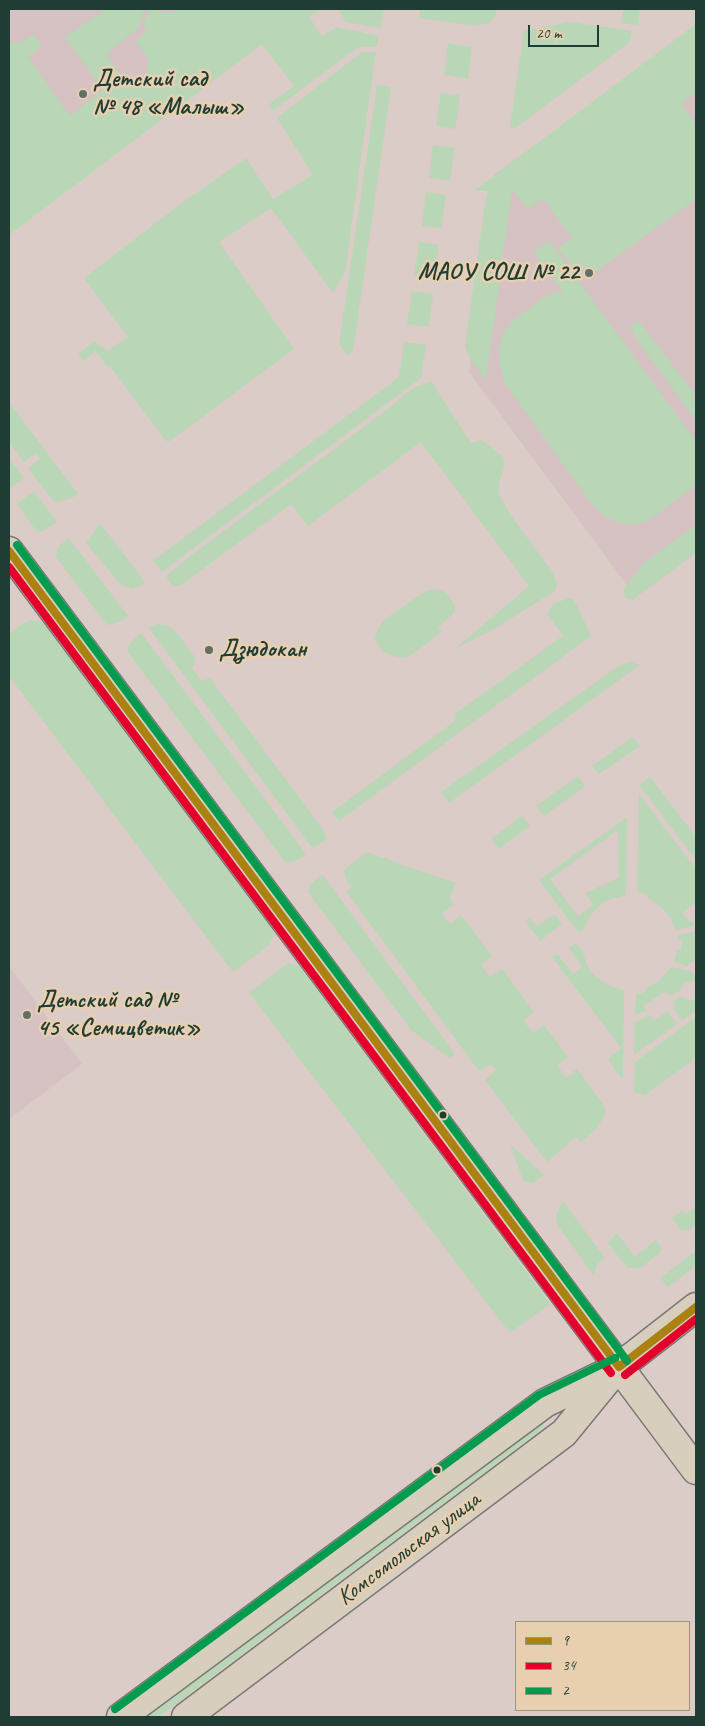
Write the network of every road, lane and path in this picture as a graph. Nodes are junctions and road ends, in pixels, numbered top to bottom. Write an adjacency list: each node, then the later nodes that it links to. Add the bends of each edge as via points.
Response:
1 (9, 552): 3 (main road)
2 (696, 1307): 3 (main road, Комсомольская улица)
3 (619, 1366): 4 (main road); 5 (main road, Комсомольская улица, via 546,1403); 6 (main road, Комсомольская улица, via 564,1433)
4 (696, 1470)
5 (121, 1717)
6 (186, 1717)

